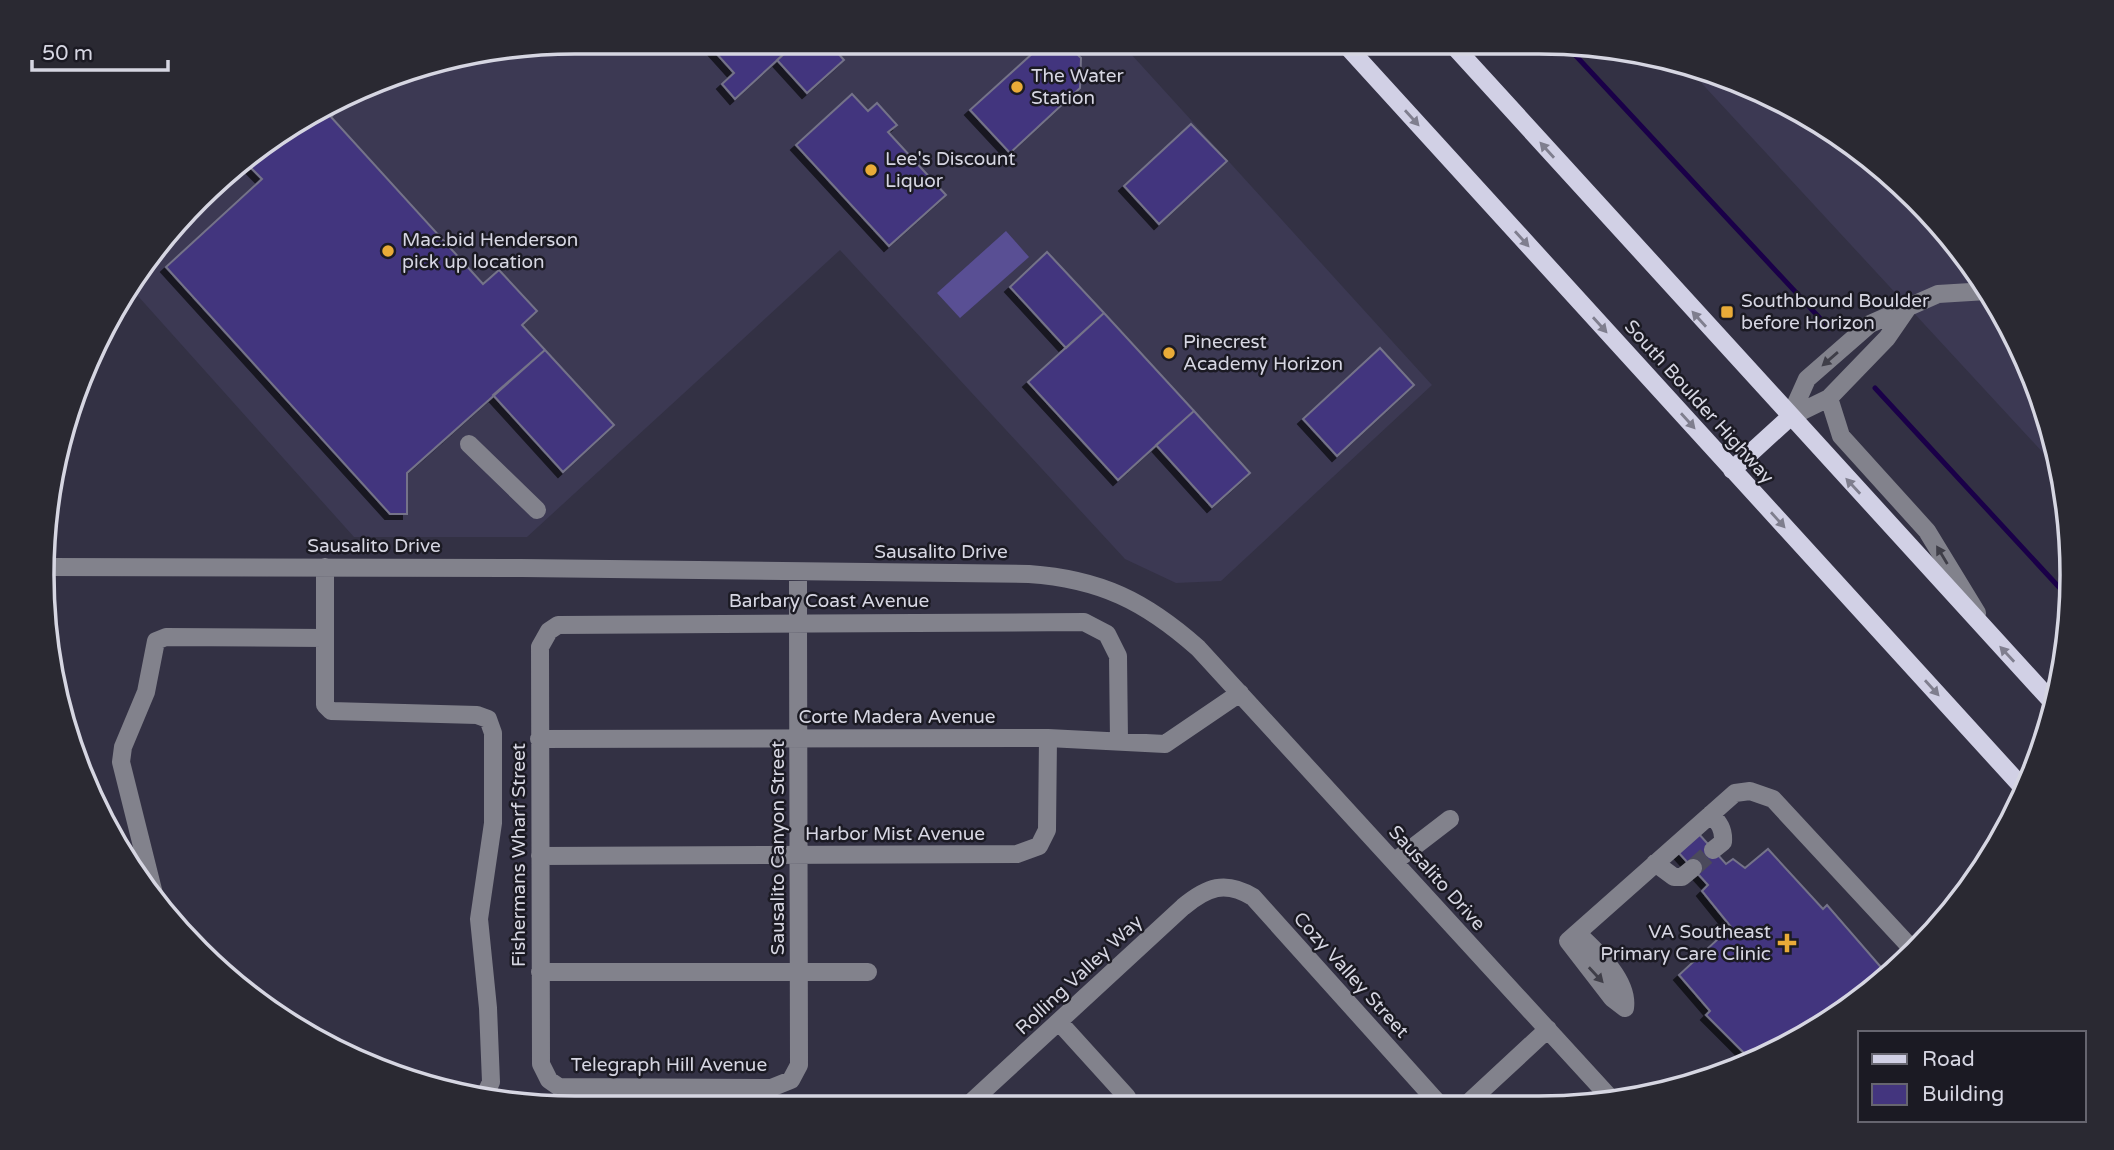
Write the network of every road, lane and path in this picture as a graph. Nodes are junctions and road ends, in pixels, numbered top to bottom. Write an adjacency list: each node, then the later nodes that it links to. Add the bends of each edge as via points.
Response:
1 (1354, 54): 8 (main road, South Boulder Highway, one-way to 8)
2 (1461, 54): 6 (main road, one-way to 2)
3 (1976, 292): 4 (street, via 1938,294)
4 (1907, 309): 5 (street, via 1887,338); 6 (street, one-way to 6, via 1870,324 1807,379)
5 (1829, 398): 6 (street); 15 (street, one-way to 5, via 1927,531 1841,436)
6 (1790, 417): 8 (main road); 15 (main road, one-way to 6)
7 (469, 444): 9 (street)
8 (1732, 470): 23 (main road, South Boulder Highway, one-way to 23)
9 (537, 510)
10 (54, 567): 11 (street, Sausalito Drive)
11 (325, 567): 12 (street, Sausalito Drive); 16 (street)
12 (799, 573): 13 (street, Sausalito Canyon Street); 17 (street, Sausalito Drive, via 1029,574 1093,584 1164,617)
13 (799, 622): 14 (street, Barbary Coast Avenue, via 558,625); 20 (street, Sausalito Canyon Street); 22 (street, Barbary Coast Avenue, via 1084,622 1107,634 1118,656)
14 (549, 631): 21 (street, Fishermans Wharf Street, via 540,647)
15 (1990, 634): 18 (main road, one-way to 15)
16 (324, 638): 32 (street, via 166,637 156,641 146,692 121,762); 43 (street, via 323,692 331,711 488,719 493,733 493,823 479,919 488,1008)
17 (1240, 693): 22 (street, Corte Madera Avenue, via 1165,744); 29 (street, Sausalito Drive)
18 (2046, 695)
19 (1048, 737): 20 (street, Corte Madera Avenue); 22 (street, Corte Madera Avenue); 27 (street, Harbor Mist Avenue, via 1048,830 1039,846 1017,854)
20 (799, 738): 21 (street, Corte Madera Avenue); 27 (street, Sausalito Canyon Street)
21 (539, 739): 28 (street, Fishermans Wharf Street)
22 (1119, 741)
23 (2017, 781)
24 (1711, 814): 26 (street, via 1723,835 1723,842); 30 (street); 35 (street, via 1735,793 1750,791 1773,799)
25 (1450, 820): 29 (street)
26 (1713, 850)
27 (799, 855): 28 (street, Harbor Mist Avenue); 37 (street, Sausalito Canyon Street)
28 (540, 856): 36 (street, Fishermans Wharf Street)
29 (1394, 862): 40 (street, Sausalito Drive)
30 (1655, 863): 31 (street, via 1674,877); 34 (street)
31 (1693, 868)
32 (149, 874)
33 (1224, 885): 39 (street, Rolling Valley Way, via 1203,890 1183,906); 47 (street, Cozy Valley Street, via 1253,897)
34 (1572, 937)
35 (1907, 943)
36 (540, 972): 37 (street); 41 (street, Fishermans Wharf Street, via 541,1064)
37 (799, 972): 38 (street); 42 (street, Sausalito Canyon Street, via 799,1065)
38 (867, 972)
39 (1059, 1022): 45 (street, Rolling Valley Way); 46 (street)
40 (1548, 1030): 44 (street, Sausalito Drive); 48 (street)
41 (549, 1080): 42 (street, Telegraph Hill Avenue, via 559,1087 771,1088)
42 (791, 1080)
43 (488, 1088)
44 (1604, 1091)
45 (977, 1096)
46 (1126, 1096)
47 (1432, 1096)
48 (1476, 1096)

